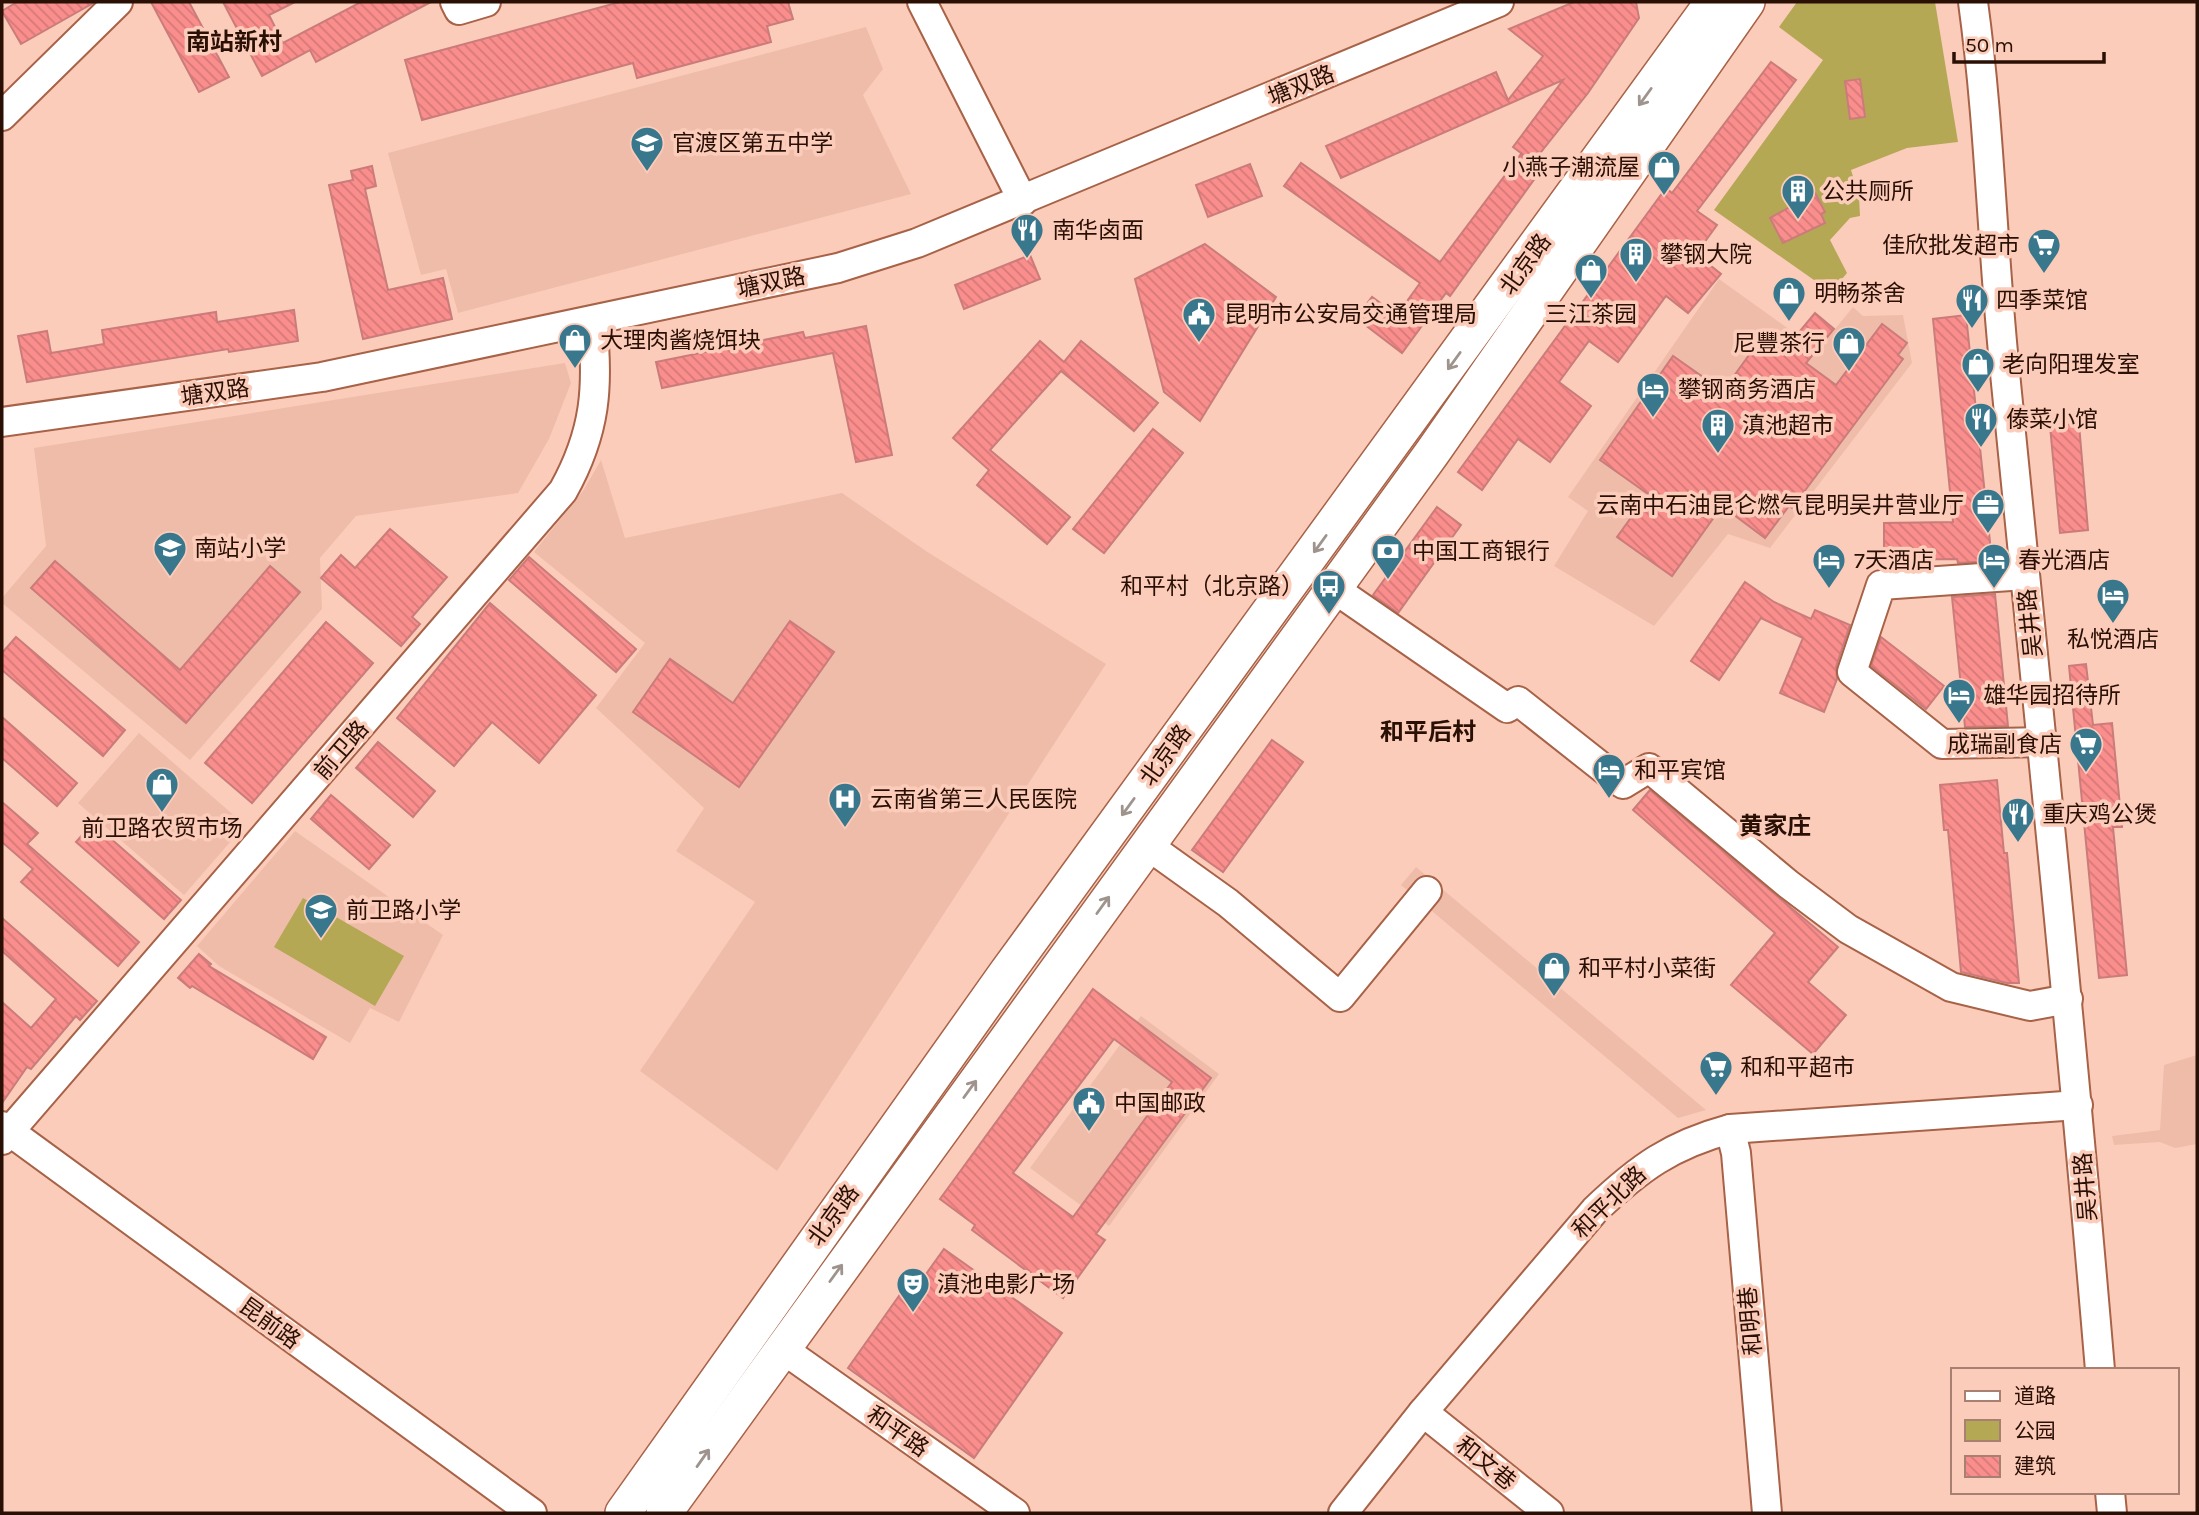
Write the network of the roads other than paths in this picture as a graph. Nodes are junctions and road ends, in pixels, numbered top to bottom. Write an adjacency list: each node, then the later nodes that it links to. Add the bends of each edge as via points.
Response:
1 (118, 2): 11 (street)
2 (455, 2): 3 (street, via 459,10)
3 (486, 2)
4 (922, 2): 12 (street)
5 (1499, 2): 12 (street, 塘双路)
6 (1686, 2): 10 (main road)
7 (1713, 2): 10 (main road, 北京路)
8 (1747, 2): 16 (main road, 北京路, via 1535,310)
9 (1973, 2): 15 (street, 吴井路, via 1986,97 1998,311)
10 (1668, 65): 29 (main road, 北京路, one-way to 29, via 1013,964)
11 (2, 116)
12 (1023, 201): 13 (street, 塘双路, via 838,268)
13 (592, 321): 14 (street, 塘双路, via 322,377); 23 (street, 前卫路, via 596,402 584,450 563,491 265,839)
14 (2, 422)
15 (2025, 575): 17 (street, 吴井路); 17 (street, via 1881,585 1852,672 1942,744)
16 (1334, 588): 18 (main road, 北京路); 20 (street, via 1507,708 1518,701 1623,785 1649,768 1848,929 1951,987 2030,1006)
17 (2042, 742): 20 (street, 吴井路)
18 (1147, 845): 19 (street, via 1228,903 1340,997); 24 (main road, 北京路, one-way to 18)
19 (1427, 891)
20 (2068, 999): 21 (street, 吴井路)
21 (2078, 1105): 22 (street, 和平北路); 25 (street, 吴井路)
22 (1730, 1129): 26 (street, 和平北路, via 1688,1141 1627,1180 1595,1210); 34 (street, 和明巷, via 1736,1153)
23 (4, 1133): 28 (street, 昆前路)
24 (781, 1348): 30 (main road, 北京路, one-way to 24); 31 (street, 和平路)
25 (2099, 1368)
26 (1423, 1412): 32 (street, 和平北路); 33 (street, 和文巷)
27 (2110, 1494): 35 (street)
28 (532, 1513)
29 (623, 1513)
30 (664, 1513)
31 (1015, 1513)
32 (1343, 1513)
33 (1549, 1513)
34 (1768, 1513)
35 (2112, 1513)

